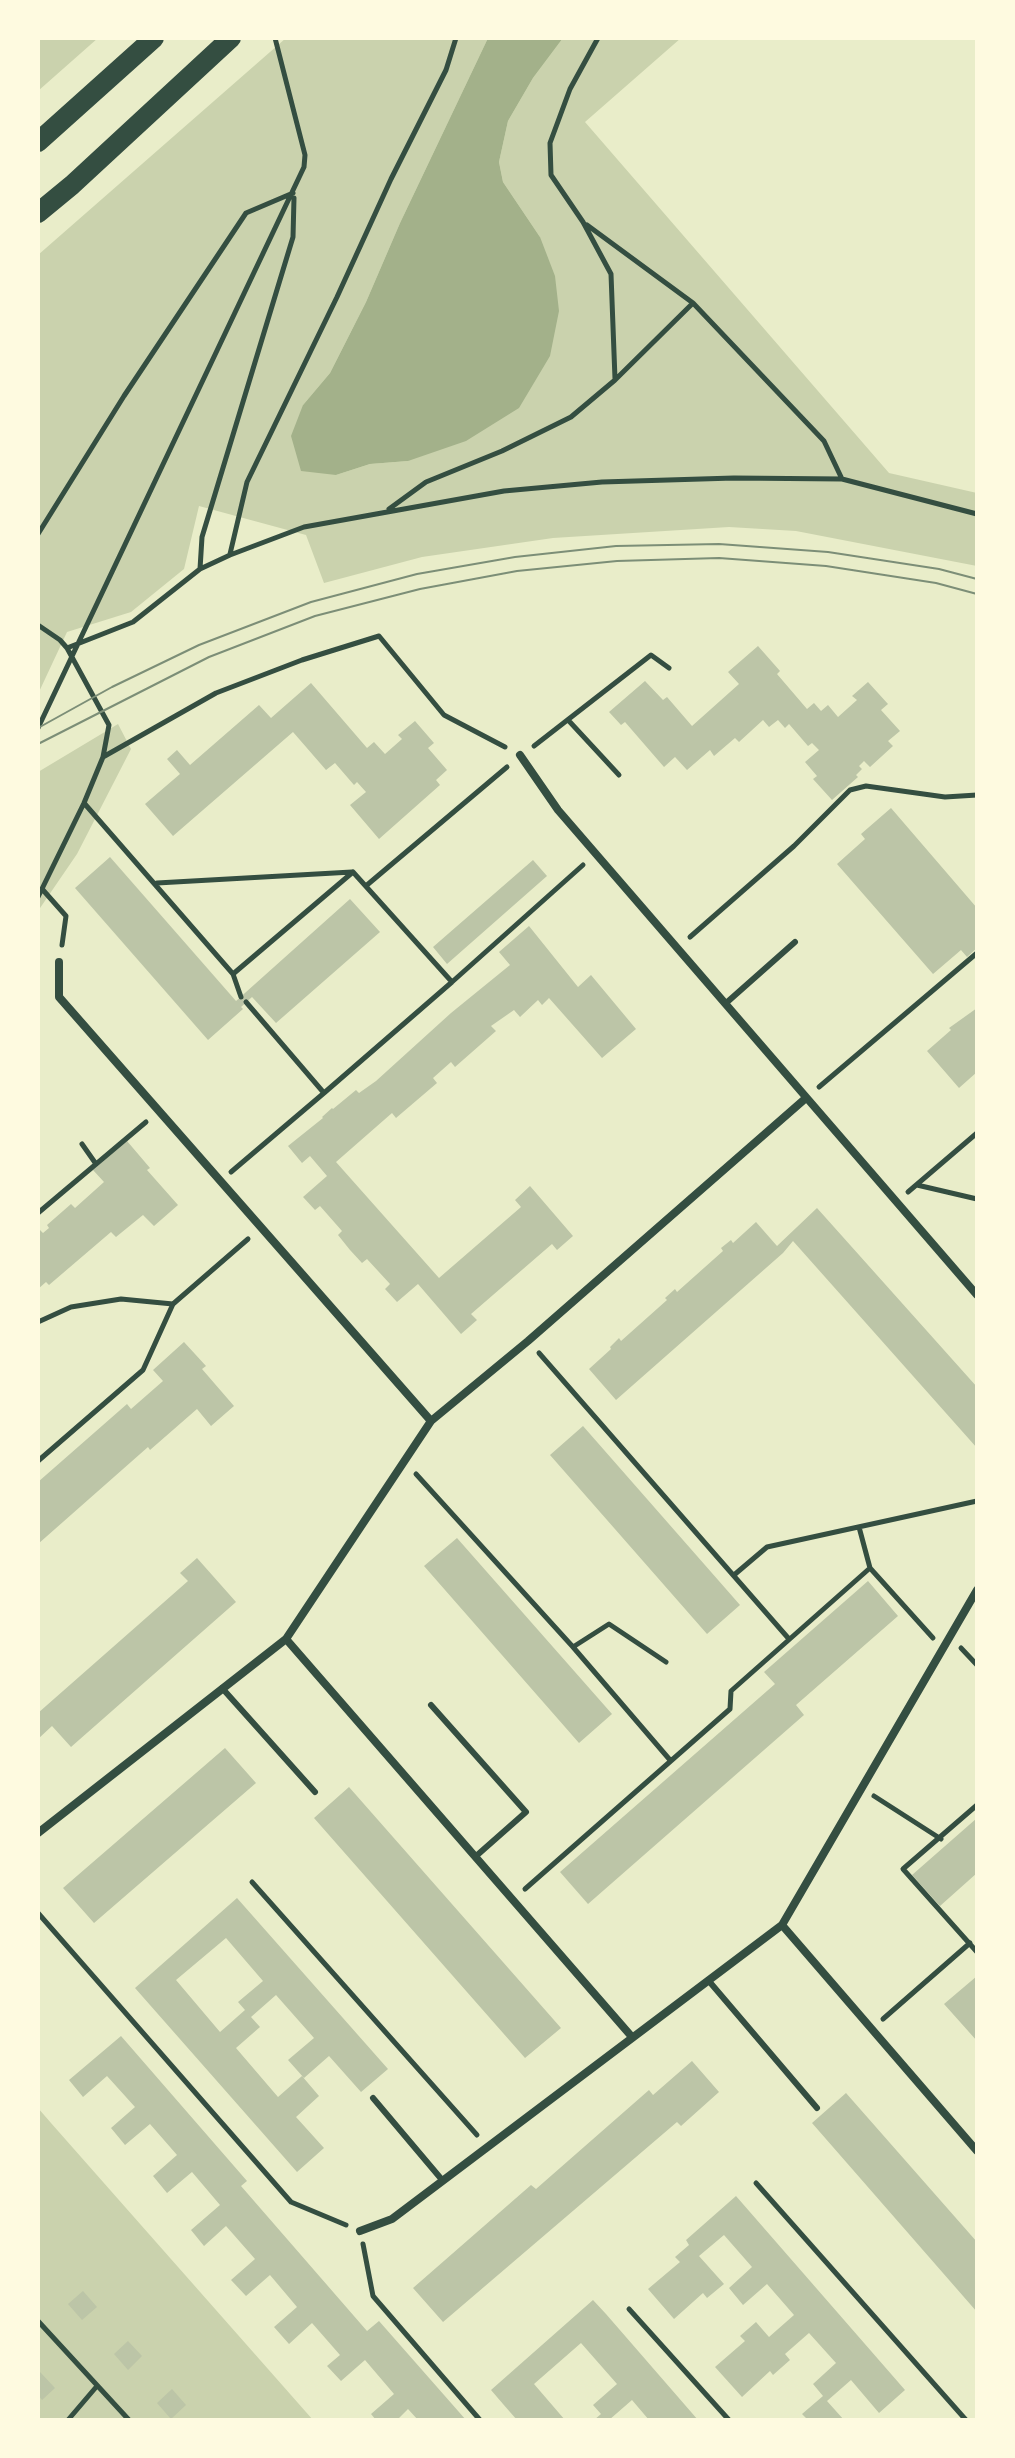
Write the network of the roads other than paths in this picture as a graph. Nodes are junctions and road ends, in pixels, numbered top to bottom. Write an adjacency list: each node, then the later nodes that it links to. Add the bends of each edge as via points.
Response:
1 (154, 38): 3 (highway)
2 (231, 38): 4 (highway)
3 (38, 142)
4 (38, 213)
5 (520, 755): 8 (street, via 558,810)
6 (795, 942): 8 (lane)
7 (59, 962): 11 (street, via 59,997)
8 (725, 1004): 9 (street)
9 (806, 1098): 10 (street); 11 (street)
10 (977, 1295)
11 (431, 1421): 13 (street)
12 (977, 1590): 19 (street)
13 (286, 1639): 14 (street); 18 (street)
14 (222, 1688): 16 (lane); 17 (street)
15 (431, 1705): 18 (lane, via 526,1812)
16 (315, 1792)
17 (38, 1833)
18 (475, 1857): 21 (street)
19 (782, 1925): 20 (street); 24 (street)
20 (708, 1980): 21 (street); 23 (lane)
21 (632, 2037): 25 (street)
22 (373, 2098): 25 (lane)
23 (817, 2108)
24 (977, 2151)
25 (443, 2181): 26 (street, via 392,2219)
26 (360, 2231)

